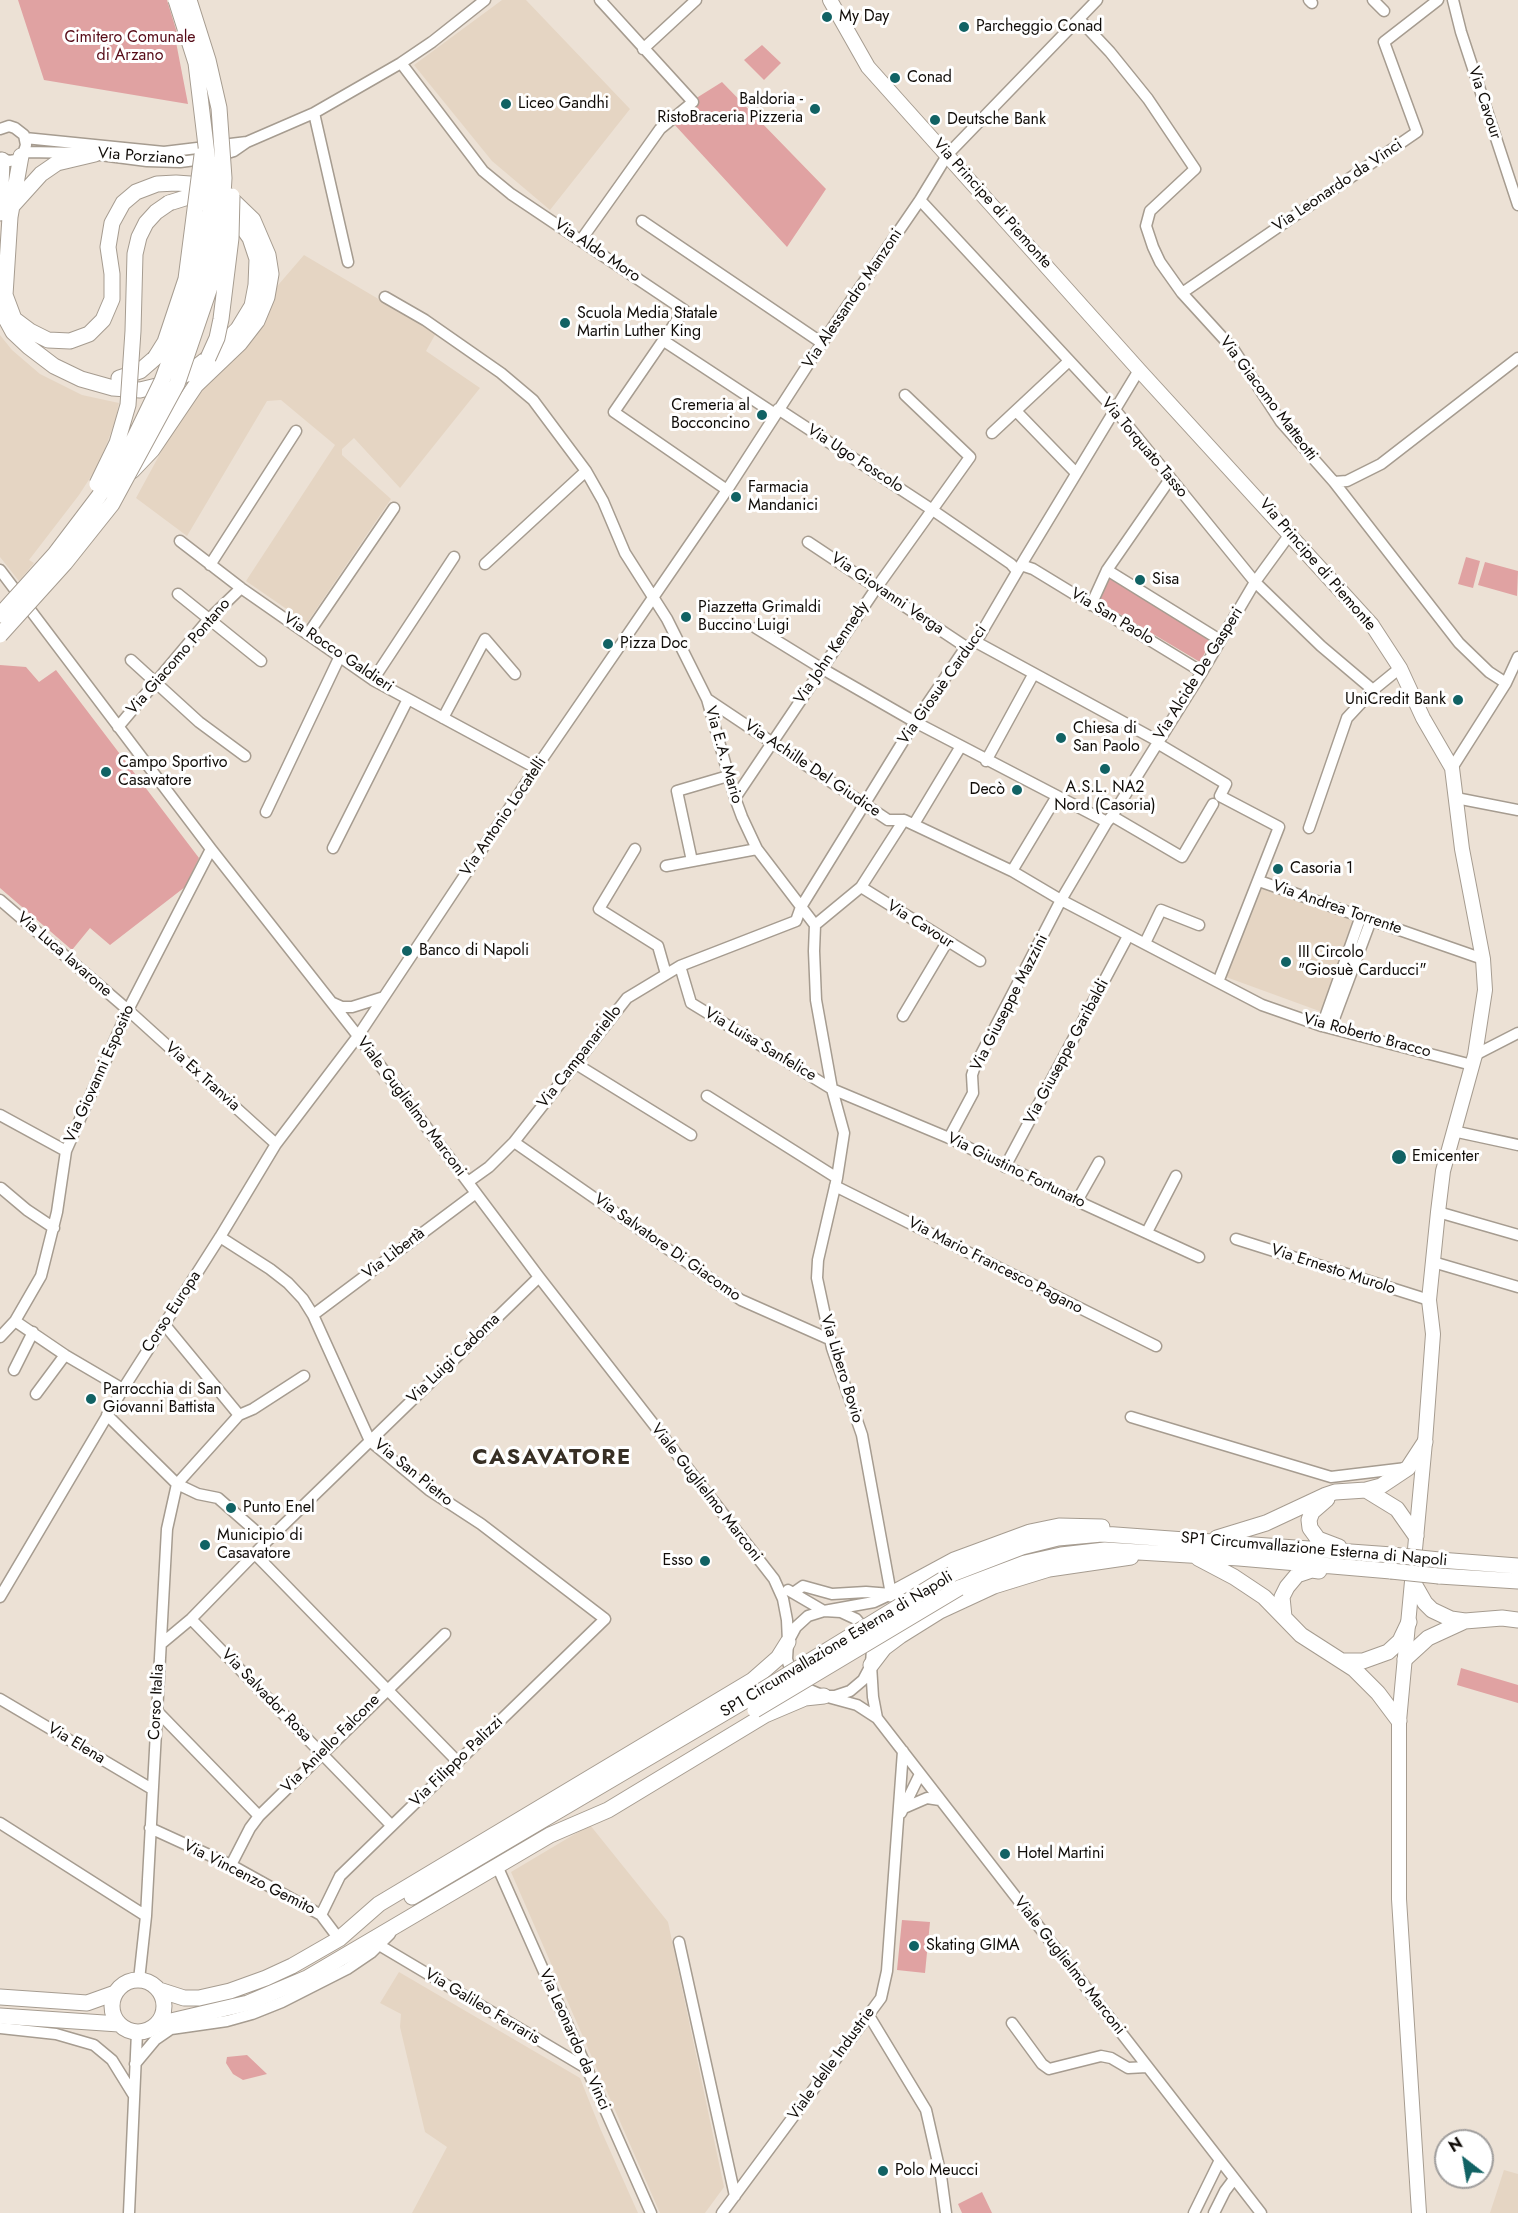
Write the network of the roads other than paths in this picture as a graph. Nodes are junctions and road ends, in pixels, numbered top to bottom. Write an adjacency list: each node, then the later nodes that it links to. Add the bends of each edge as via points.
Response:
1 (176, 0): 20 (highway, bridge, via 195,63)
2 (189, 0): 17 (highway, bridge)
3 (484, 0): 16 (street)
4 (600, 0): 15 (street)
5 (696, 0): 15 (street)
6 (830, 0): 25 (main road, Via Principe di Piemonte, via 868,67)
7 (1078, 0): 12 (street)
8 (1096, 0): 12 (street, Via Alessandro Manzoni)
9 (1373, 0): 13 (street)
10 (1438, 0): 33 (street, Via Leonardo da Vinci, via 1384,42 1417,132)
11 (1453, 0): 29 (street, Via Cavour)
12 (1088, 10): 14 (street, Via Alessandro Manzoni)
13 (1384, 11)
14 (1079, 20): 25 (street, Via Alessandro Manzoni); 33 (street, Via Giacomo Matteotti, via 1148,99 1196,170 1150,212 1146,226 1160,262)
15 (643, 49): 31 (street, via 693,102 660,129)
16 (400, 63): 18 (street); 31 (street, Via Aldo Moro, via 483,171)
17 (219, 108): 39 (highway, bridge, via 230,155 233,206 221,319); 50 (highway, bridge, via 224,178 211,284 177,384)
18 (314, 113): 22 (street); 32 (street)
19 (0, 129): 21 (street, Via Porziano, via 15,128)
20 (205, 134): 36 (highway, bridge, via 186,279 165,342 155,358 140,371 122,378 90,375 52,356 22,331); 57 (highway, bridge, via 210,211 198,283 162,381 129,449)
21 (25, 138): 22 (street, Via Porziano, via 164,152); 23 (street)
22 (248, 142): 24 (street, Via Porziano, via 211,158 180,162)
23 (23, 154): 24 (street, Via Porziano); 26 (street, Via Porziano, via 16,160); 28 (highway)
24 (95, 154): 28 (highway, via 57,163)
25 (948, 154): 27 (street, Via Alessandro Manzoni); 42 (main road, Via Principe di Piemonte)
26 (1, 159): 28 (highway)
27 (920, 200): 38 (street, Via Alessandro Manzoni); 41 (street, Via Torquato Tasso)
28 (3, 204): 36 (highway, via 10,217 5,295)
29 (1518, 205)
30 (642, 221): 38 (street)
31 (581, 240): 37 (street, Via Aldo Moro, via 684,310)
32 (348, 262)
33 (1182, 293): 53 (street, Via Giacomo Matteotti, via 1234,350 1281,422)
34 (385, 297): 49 (street, Via E.A. Mario, via 425,320 517,386 539,408)
35 (0, 308): 39 (highway, via 14,332 54,366 113,388 140,390 165,384 189,373)
36 (14, 319): 50 (highway, via 48,340 70,341 88,334 103,320 112,299 108,248 112,223 123,203 136,192 157,184 204,185 227,195 253,220 268,255 271,274 257,321 196,385 153,450)
37 (664, 341): 46 (street); 54 (street, via 614,412)
38 (822, 343): 46 (street, Via Alessandro Manzoni)
39 (208, 358): 57 (highway, bridge, via 238,329 252,306 257,259 250,238 227,211 202,197 184,198 156,212 139,237 128,405 117,443)
40 (1518, 358): 53 (street, via 1381,464 1347,481)
41 (1069, 361): 44 (street); 45 (street, Via Torquato Tasso)
42 (1139, 370): 45 (street, Via Giosuè Carducci); 58 (main road, Via Principe di Piemonte)
43 (905, 395): 56 (street, via 970,457)
44 (1016, 411): 48 (street); 51 (street)
45 (1116, 411): 51 (street, Via Giosuè Carducci); 52 (street, Via Torquato Tasso)
46 (777, 412): 54 (street, Via Alessandro Manzoni); 56 (street, Via Ugo Foscolo)
47 (296, 431): 63 (street)
48 (992, 433)
49 (586, 471): 62 (street); 71 (street, Via E.A. Mario, via 625,553)
50 (131, 472): 77 (highway, bridge, via 86,538)
51 (1076, 473): 64 (street, Via Giosuè Carducci)
52 (1170, 479): 66 (street); 67 (street, Via Torquato Tasso)
53 (1334, 482): 91 (street, Via Giacomo Matteotti, via 1459,643)
54 (727, 490): 71 (street, Via Alessandro Manzoni)
55 (394, 508): 76 (street)
56 (931, 509): 64 (street, Via Ugo Foscolo); 68 (street, Via John Kennedy)
57 (82, 518): 73 (highway, bridge)
58 (1290, 534): 67 (street, Via Alcide De Gasperi); 85 (main road, Via Principe di Piemonte, via 1372,625)
59 (180, 542): 63 (street, Via Rocco Galdieri)
60 (808, 542): 68 (street, Via Giovanni Verga)
61 (454, 557): 89 (street)
62 (485, 564)
63 (210, 565): 69 (street, Via Rocco Galdieri)
64 (1019, 568): 72 (street, Via San Paolo, via 1034,569); 79 (street, Via Giosuè Carducci)
65 (0, 570): 97 (street, Viale Guglielmo Marconi)
66 (1107, 570): 72 (street); 78 (street)
67 (1255, 582): 78 (street, Via Alcide De Gasperi); 92 (street, Via Torquato Tasso)
68 (877, 587): 79 (street, Via Giovanni Verga); 84 (street, Via John Kennedy)
69 (241, 588): 74 (street, Via Giacomo Pontano); 76 (street, Via Rocco Galdieri)
70 (178, 594): 74 (street)
71 (653, 599): 94 (street, Via E.A. Mario); 103 (street, Via Antonio Locatelli)
72 (1091, 605): 86 (street, Via San Paolo)
73 (0, 615)
74 (208, 620): 83 (street); 90 (street, Via Giacomo Pontano)
75 (756, 628): 84 (street)
76 (308, 634): 80 (street, Via Rocco Galdieri)
77 (0, 635)
78 (1220, 640): 86 (street, Via Alcide De Gasperi)
79 (971, 644): 88 (street, Via Giovanni Verga); 96 (street, Via Giosuè Carducci)
80 (340, 656): 89 (street, Via Rocco Galdieri); 112 (street)
81 (1518, 657): 91 (street)
82 (131, 660): 90 (street)
83 (261, 661)
84 (821, 668): 96 (street); 98 (street, Via John Kennedy)
85 (1400, 668): 92 (street); 104 (main road, Via Principe di Piemonte)
86 (1202, 672): 99 (street, Via Alcide De Gasperi)
87 (515, 674): 95 (street, via 484,639)
88 (1033, 675): 99 (street, Via Giovanni Verga); 102 (street)
89 (373, 680): 93 (street, Via Rocco Galdieri)
90 (155, 683): 97 (street, Via Giacomo Pontano); 101 (street)
91 (1506, 683): 104 (street)
92 (1373, 690): 115 (street, via 1347,718)
93 (408, 699): 95 (street, Via Rocco Galdieri); 116 (street)
94 (707, 699): 98 (street, Via Achille Del Giudice); 105 (street, Via E.A. Mario)
95 (443, 718): 103 (street, Via Rocco Galdieri)
96 (915, 722): 100 (street); 109 (street, Via Giosuè Carducci)
97 (118, 727): 117 (street, Viale Guglielmo Marconi)
98 (772, 742): 107 (street, Via John Kennedy); 109 (street, Via Achille Del Giudice)
99 (1157, 742): 113 (street, Via Alcide De Gasperi); 123 (street, Via Giovanni Verga, via 1226,784 1220,796 1279,827)
100 (961, 746): 102 (street); 114 (street)
101 (245, 756)
102 (986, 761): 106 (street)
103 (536, 768): 139 (street, Via Antonio Locatelli)
104 (1452, 768): 108 (main road, Via Principe di Piemonte)
105 (728, 776): 107 (street, Via E.A. Mario); 120 (street, via 677,791)
106 (1057, 796): 113 (street); 122 (street)
107 (735, 798): 119 (street, Via E.A. Mario)
108 (1456, 798): 111 (street); 134 (main road, Via Principe di Piemonte)
109 (864, 804): 114 (street, Via Achille Del Giudice, via 888,820); 127 (street, Via Giosuè Carducci)
110 (1213, 804): 113 (street, via 1182,857)
111 (1518, 810)
112 (266, 812)
113 (1109, 819): 126 (street, Via Alcide De Gasperi)
114 (909, 822): 122 (street, Via Achille Del Giudice); 124 (street)
115 (1309, 828)
116 (333, 848)
117 (211, 849): 140 (street, Viale Guglielmo Marconi); 142 (street, Via Giovanni Esposito)
118 (635, 849): 137 (street, via 599,909 658,946)
119 (757, 849): 120 (street); 127 (street, Via E.A. Mario)
120 (692, 861): 121 (street)
121 (666, 866)
122 (1012, 871): 126 (street, Via Achille Del Giudice)
123 (1259, 881): 128 (street, Via Andrea Torrente); 138 (street)
124 (861, 888): 129 (street); 132 (street, Via Cavour)
125 (0, 900): 142 (street, Via Luca Iavarone)
126 (1061, 900): 131 (street, Via Achille Del Giudice); 154 (street, Via Giuseppe Mazzini, via 975,1066 973,1093)
127 (801, 907): 129 (street); 136 (street, Via Campanariello, via 796,921)
128 (1366, 918): 134 (street, Via Andrea Torrente); 144 (street)
129 (815, 925): 149 (street, Via Libero Bovio, via 816,1000)
130 (1199, 925): 133 (street, via 1161,910)
131 (1128, 936): 133 (street, Via Achille Del Giudice); 160 (street, Via Giuseppe Garibaldi)
132 (947, 942): 135 (street, Via Cavour); 143 (street)
133 (1145, 943): 138 (street, Via Achille Del Giudice)
134 (1483, 959): 147 (main road, Via Principe di Piemonte, via 1485,990)
135 (980, 961)
136 (680, 966): 137 (street, Via Campanariello); 149 (street, Via Luisa Sanfelice, via 691,1003)
137 (666, 974): 148 (street, Via Campanariello, via 627,998)
138 (1218, 982): 141 (street, Via Achille Del Giudice)
139 (384, 997): 140 (street, via 352,1007); 146 (street, Via Antonio Locatelli)
140 (332, 1003): 146 (street, Viale Guglielmo Marconi)
141 (1263, 1005): 144 (street, Via Roberto Bracco)
142 (128, 1010): 156 (street, Via Ex Tranvia); 158 (street, Via Giovanni Esposito)
143 (903, 1016)
144 (1326, 1027): 147 (street, Via Roberto Bracco)
145 (1518, 1033): 147 (street)
146 (358, 1036): 156 (street, Corso Europa); 162 (street, Viale Guglielmo Marconi)
147 (1474, 1060): 152 (main road, Via Principe di Piemonte)
148 (576, 1065): 153 (street); 155 (street, Via Campanariello)
149 (832, 1089): 154 (street, Via Giustino Fortunato); 163 (street, Via Libero Bovio, via 844,1133)
150 (707, 1096): 163 (street, Via Mario Francesco Pagano)
151 (0, 1115): 158 (street)
152 (1453, 1131): 157 (street); 167 (main road, Via Principe di Piemonte)
153 (691, 1135)
154 (950, 1138): 160 (street, Via Giustino Fortunato)
155 (514, 1142): 162 (street, Via Campanariello); 183 (street, Via Salvatore Di Giacomo, via 741,1300)
156 (276, 1144): 171 (street, Corso Europa)
157 (1518, 1145)
158 (66, 1151): 168 (street, Via Giovanni Esposito)
159 (1099, 1162): 166 (street)
160 (1005, 1167): 166 (street, Via Giustino Fortunato)
161 (1176, 1176): 169 (street)
162 (468, 1182): 165 (street, Viale Guglielmo Marconi)
163 (836, 1182): 183 (street, Via Libero Bovio, via 817,1278); 184 (street, Via Mario Francesco Pagano)
164 (1, 1188): 168 (street)
165 (476, 1192): 175 (street, Viale Guglielmo Marconi); 178 (street, Via Libertà)
166 (1077, 1201): 169 (street, Via Giustino Fortunato)
167 (1438, 1212): 170 (street); 174 (main road, Via Principe di Piemonte)
168 (54, 1228): 179 (street, Via Giovanni Esposito, via 41,1276)
169 (1147, 1232): 173 (street, Via Giustino Fortunato)
170 (1518, 1235)
171 (220, 1237): 178 (street, Via San Pietro, via 288,1283); 180 (street, Corso Europa)
172 (1236, 1239): 177 (street, Via Ernesto Murolo)
173 (1199, 1257)
174 (1433, 1262): 176 (street); 177 (main road, Via Principe di Piemonte)
175 (539, 1277): 193 (street, Via Luigi Cadoma); 209 (street, Viale Guglielmo Marconi)
176 (1518, 1287)
177 (1429, 1300): 194 (main road, Via Principe di Piemonte, via 1433,1334)
178 (313, 1315): 193 (street, Via San Pietro)
179 (15, 1321): 181 (street); 182 (street, Via Giovanni Esposito)
180 (164, 1324): 188 (street, Corso Europa); 191 (street)
181 (33, 1332): 185 (street); 186 (street)
182 (0, 1337)
183 (829, 1339): 212 (street, Via Libero Bovio, via 862,1435)
184 (1156, 1346)
185 (65, 1355): 188 (street); 189 (street)
186 (14, 1370)
187 (304, 1376): 191 (street)
188 (123, 1389): 190 (street, Corso Europa)
189 (36, 1394)
190 (107, 1415): 196 (street); 213 (street, Corso Europa)
191 (239, 1415): 196 (street)
192 (1131, 1417): 195 (street, via 1331,1477)
193 (370, 1441): 202 (street, Corso Italia); 217 (street, Via San Pietro, via 429,1490 481,1524)
194 (1425, 1443): 195 (highway); 200 (main road, Via Principe di Piemonte)
195 (1408, 1468): 197 (highway)
196 (177, 1484): 202 (street, via 218,1498); 223 (street, via 167,1529)
197 (1366, 1490): 198 (highway); 200 (highway, via 1397,1509)
198 (1343, 1492): 201 (highway, via 1326,1495 1266,1523); 206 (highway, via 1312,1512 1310,1528 1318,1539)
199 (1149, 1536): 201 (highway, SP1 Circumvallazione Esterna di Napoli); 212 (highway, via 1118,1528 1080,1525 1030,1532 954,1560); 230 (highway, SP1 Circumvallazione Esterna di Napoli, bridge, via 1102,1534 1058,1539 1023,1547 952,1574)
200 (1416, 1536): 210 (main road, Via Principe di Piemonte)
201 (1205, 1540): 206 (highway, SP1 Circumvallazione Esterna di Napoli)
202 (267, 1541): 204 (street, Corso Italia)
203 (1157, 1553): 205 (highway, SP1 Circumvallazione Esterna di Napoli); 226 (highway, via 1049,1569 994,1587 940,1611 900,1636); 230 (highway, SP1 Circumvallazione Esterna di Napoli, bridge, via 1105,1550 1025,1563 959,1588)
204 (255, 1554): 216 (street, Corso Italia); 227 (street)
205 (1193, 1555): 206 (highway, SP1 Circumvallazione Esterna di Napoli); 215 (highway, via 1234,1576)
206 (1359, 1561): 207 (highway, SP1 Circumvallazione Esterna di Napoli); 215 (highway, via 1335,1571 1312,1570 1297,1575 1282,1597)
207 (1391, 1563): 208 (highway, SP1 Circumvallazione Esterna di Napoli, bridge, via 1439,1560); 208 (highway, SP1 Circumvallazione Esterna di Napoli, bridge, via 1438,1576)
208 (1517, 1570)
209 (774, 1579): 211 (street, Viale Guglielmo Marconi); 222 (street, Viale Guglielmo Marconi, via 783,1599)
210 (1413, 1582): 219 (highway, via 1432,1610); 220 (main road, Via Principe di Piemonte)
211 (793, 1593): 212 (street, via 803,1586 832,1594); 214 (street, Viale Guglielmo Marconi)
212 (891, 1594): 214 (street, via 874,1602)
213 (0, 1597)
214 (824, 1611): 222 (street, via 808,1616); 226 (street, via 841,1612 867,1632 872,1648)
215 (1284, 1617): 225 (highway, via 1301,1635)
216 (192, 1619): 223 (street, Corso Italia); 235 (street, Via Salvador Rosa)
217 (605, 1619): 236 (street, Via Filippo Palizzi)
218 (1518, 1620): 219 (highway)
219 (1465, 1621): 224 (highway, via 1428,1638)
220 (1409, 1622): 224 (main road, Via Principe di Piemonte); 225 (highway, via 1393,1649 1363,1661)
221 (445, 1634): 227 (street, Via Aniello Falcone)
222 (788, 1642): 228 (street, via 787,1659 792,1675 803,1687); 251 (highway, via 778,1658 753,1680 379,1904)
223 (160, 1644): 231 (street, Corso Italia)
224 (1406, 1659): 233 (main road, Via Principe di Piemonte)
225 (1342, 1661): 233 (highway, via 1365,1679)
226 (871, 1665): 228 (street, via 863,1680 850,1691); 232 (street, Viale Guglielmo Marconi)
227 (388, 1688): 235 (street, Via Aniello Falcone); 236 (street)
228 (824, 1696): 232 (street, Viale Guglielmo Marconi, via 857,1705); 245 (highway, via 805,1698 765,1715 609,1810)
229 (0, 1699): 238 (street, Via Elena)
230 (752, 1704): 245 (highway, SP1 Circumvallazione Esterna di Napoli); 251 (highway, SP1 Circumvallazione Esterna di Napoli)
231 (157, 1711): 238 (street, Corso Italia); 241 (street)
232 (877, 1718): 234 (street, Viale Guglielmo Marconi)
233 (1399, 1721): 279 (main road, Via Principe di Piemonte, via 1399,1899)
234 (903, 1751): 237 (street, Viale Guglielmo Marconi); 240 (street, Viale delle Industrie)
235 (321, 1754): 241 (street, Via Aniello Falcone); 243 (street, Via Salvador Rosa)
236 (457, 1761): 243 (street, Via Filippo Palizzi)
237 (920, 1774): 239 (street, Viale Guglielmo Marconi); 240 (street)
238 (152, 1789): 244 (street, Corso Italia)
239 (940, 1800): 240 (street, via 927,1798); 266 (street, Viale Guglielmo Marconi)
240 (901, 1813): 258 (street, Viale delle Industrie, via 887,1971 881,1998)
241 (259, 1816): 246 (street, Via Aniello Falcone)
242 (0, 1823): 249 (street)
243 (391, 1825): 248 (street, Via Filippo Palizzi, via 340,1876)
244 (150, 1828): 246 (street, Via Vincenzo Gemito); 249 (street, Corso Italia)
245 (550, 1835): 247 (highway)
246 (231, 1865): 248 (street, Via Vincenzo Gemito)
247 (498, 1868): 250 (highway); 267 (street, Via Leonardo da Vinci)
248 (321, 1915): 251 (street, Via Vincenzo Gemito)
249 (146, 1916): 254 (street, Corso Italia)
250 (399, 1926): 253 (street); 262 (highway, via 276,1993 224,2010)
251 (339, 1939): 255 (highway, via 266,1978 230,1991 184,1998)
252 (679, 1942): 271 (street)
253 (379, 1946): 265 (street, via 347,1969 272,2006 227,2020 171,2029 155,2040); 267 (street, Via Galileo Ferraris)
254 (140, 1980): 255 (highway, via 153,1983); 256 (highway, via 127,1982)
255 (159, 1990): 262 (highway, via 165,2007)
256 (115, 1993): 257 (highway, via 87,2003); 261 (highway, via 112,2009)
257 (0, 1997)
258 (868, 2014): 271 (street, Viale delle Industrie); 275 (street, via 926,2110)
259 (0, 2016): 261 (highway)
260 (1012, 2023): 266 (street, via 1049,2069 1101,2056 1128,2068)
261 (119, 2024): 264 (highway)
262 (158, 2024): 264 (highway)
263 (0, 2028): 268 (street, via 56,2034 94,2045 112,2060)
264 (137, 2032): 265 (street)
265 (135, 2064): 268 (street)
266 (1147, 2067): 269 (street, Viale Guglielmo Marconi)
267 (586, 2068): 273 (street, Via Leonardo da Vinci)
268 (134, 2094): 272 (street)
269 (1220, 2160): 270 (street, Viale Guglielmo Marconi); 276 (street)
270 (1234, 2179): 277 (street); 278 (street, Viale Guglielmo Marconi)
271 (735, 2196): 274 (street, Viale delle Industrie)
272 (129, 2213)
273 (651, 2213)
274 (722, 2213)
275 (946, 2213)
276 (1194, 2213)
277 (1214, 2213)
278 (1261, 2213)
279 (1419, 2213)

